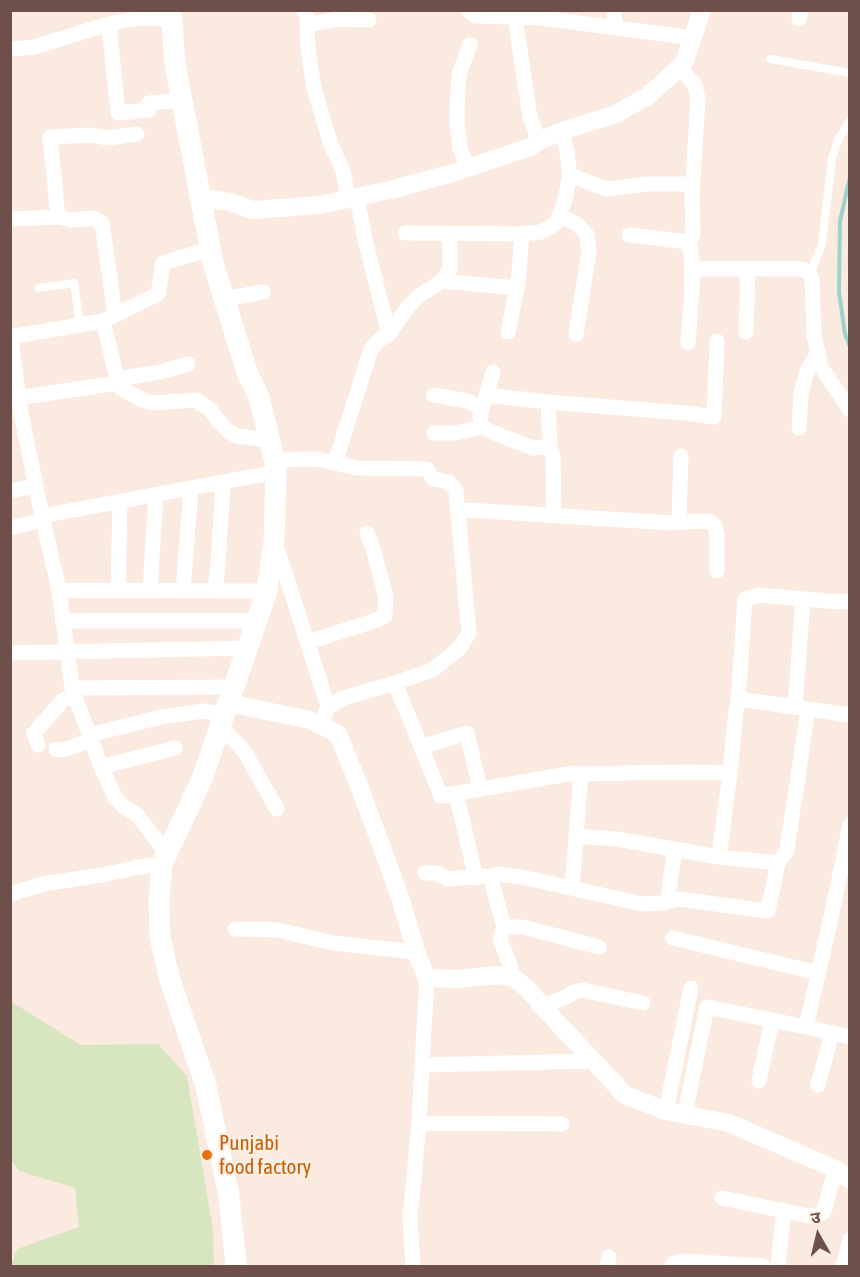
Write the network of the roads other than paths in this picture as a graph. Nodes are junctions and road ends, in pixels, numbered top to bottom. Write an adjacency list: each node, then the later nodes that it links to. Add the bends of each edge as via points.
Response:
1 (467, 10): 7 (street, via 475,16)
2 (614, 10): 10 (street)
3 (702, 10): 11 (street)
4 (171, 14): 9 (street); 17 (main road)
5 (542, 14): 7 (street); 10 (street)
6 (363, 17): 8 (street)
7 (515, 17): 21 (street, via 530,117)
8 (305, 18): 26 (street, via 314,88)
9 (109, 24): 13 (street, via 34,47); 17 (street, via 118,113 149,110 149,103)
10 (615, 27): 11 (street)
11 (693, 38): 15 (street)
12 (470, 45): 22 (street, via 459,74 457,115 460,148)
13 (10, 49)
14 (770, 59): 16 (lane)
15 (680, 68): 19 (street, via 648,96 616,114); 24 (street, via 694,84 698,98)
16 (849, 73)
17 (182, 99): 25 (main road)
18 (849, 121): 38 (lane, via 832,158 822,244)
19 (562, 131): 21 (street); 23 (street)
20 (137, 134): 28 (street, via 109,138 50,137)
21 (539, 141): 22 (street)
22 (468, 168): 26 (street)
23 (570, 175): 24 (street, via 606,189); 27 (street)
24 (693, 184): 34 (street, via 693,235)
25 (200, 198): 26 (street, via 253,210 320,205); 35 (main road)
26 (353, 198): 48 (street)
27 (559, 215): 32 (street, via 556,223 541,232); 49 (street, via 578,224 587,235 589,252)
28 (58, 217): 29 (street); 44 (street, via 93,218 102,223)
29 (10, 219)
30 (405, 233): 31 (street)
31 (450, 234): 32 (street); 39 (street, via 450,269)
32 (522, 234): 41 (street)
33 (629, 235): 34 (street)
34 (689, 242): 36 (street)
35 (210, 249): 43 (main road); 44 (street, via 163,263 158,294)
36 (692, 269): 37 (street); 52 (street)
37 (748, 269): 38 (street, via 803,269); 47 (street)
38 (810, 274): 53 (street)
39 (442, 281): 41 (street); 48 (street, via 406,308)
40 (39, 288): 45 (lane, via 74,283)
41 (517, 288): 46 (street)
42 (264, 292): 43 (street)
43 (224, 299): 65 (main road)
44 (109, 318): 45 (street); 56 (street)
45 (80, 325): 50 (street)
46 (508, 332)
47 (746, 332)
48 (389, 334): 68 (street, via 370,349)
49 (576, 334)
50 (11, 336): 58 (street)
51 (717, 341): 60 (street, via 714,417)
52 (688, 343)
53 (818, 352): 61 (street, via 821,367); 63 (street, via 807,371 801,394)
54 (188, 364): 56 (street)
55 (493, 372): 59 (street)
56 (117, 381): 58 (street); 65 (street, via 122,389 153,403 196,400 237,436)
57 (434, 395): 59 (street)
58 (15, 398): 71 (street)
59 (484, 402): 60 (street); 62 (street)
60 (548, 402): 66 (street)
61 (849, 410)
62 (482, 426): 64 (street, via 455,433); 66 (street, via 533,448)
63 (799, 428)
64 (434, 433)
65 (270, 440): 69 (main road)
66 (550, 446): 77 (street)
67 (681, 456): 79 (street)
68 (335, 463): 69 (street, via 294,459); 76 (street, via 357,468 427,469 434,479 449,482 456,491)
69 (275, 467): 70 (street); 82 (main road)
70 (223, 482): 72 (street); 88 (street)
71 (36, 486): 73 (street); 78 (street)
72 (191, 488): 74 (street); 87 (street)
73 (10, 491)
74 (156, 495): 75 (street); 86 (street)
75 (120, 501): 78 (street); 84 (street)
76 (458, 513): 77 (street, via 468,510); 98 (street, via 469,633 459,649 432,670)
77 (554, 515): 79 (street)
78 (42, 518): 80 (street); 85 (street)
79 (679, 522): 83 (street, via 711,522 715,526)
80 (10, 528)
81 (367, 533): 94 (street, via 386,597 385,616)
82 (274, 543): 89 (main road); 94 (street)
83 (717, 571)
84 (118, 590): 85 (street); 86 (street)
85 (59, 591): 92 (street)
86 (150, 591): 87 (street)
87 (183, 591): 88 (street)
88 (215, 591): 89 (street)
89 (267, 591): 93 (main road)
90 (803, 599): 91 (street); 100 (street, via 759,595 746,599); 103 (street)
91 (849, 601)
92 (62, 621): 93 (street); 96 (street)
93 (256, 621): 95 (main road)
94 (308, 642): 102 (street)
95 (247, 648): 96 (street); 101 (main road)
96 (67, 651): 97 (street); 99 (street)
97 (10, 653)
98 (395, 683): 102 (street, via 343,698); 108 (street)
99 (73, 691): 101 (street); 106 (street); 107 (street, via 34,733)
100 (738, 702): 103 (street); 112 (street)
101 (226, 707): 105 (street); 106 (street, via 161,717); 116 (street, via 244,751); 121 (main road, via 202,779)
102 (328, 707): 105 (street)
103 (801, 708): 104 (street); 122 (street, via 787,850)
104 (849, 715)
105 (321, 725): 132 (street, via 338,734 401,900)
106 (90, 738): 110 (street, via 64,750); 111 (street)
107 (38, 745)
108 (422, 747): 114 (street, via 467,733); 115 (street, via 441,796)
109 (175, 748): 111 (street)
110 (56, 749)
111 (101, 767): 121 (street, via 115,797 138,816)
112 (730, 773): 113 (street); 120 (street)
113 (581, 774): 114 (street); 118 (street)
114 (480, 789): 115 (street)
115 (453, 794): 124 (street)
116 (277, 809)
117 (849, 825): 133 (street)
118 (576, 836): 119 (street); 125 (street)
119 (675, 849): 120 (street); 127 (street)
120 (719, 857): 122 (street)
121 (165, 859): 126 (street); 157 (main road, via 159,900 160,937 169,977 206,1086 229,1196)
122 (778, 863): 127 (street, via 768,911 679,899)
123 (425, 873): 124 (street, via 437,873 447,879)
124 (483, 877): 125 (street, via 522,877); 128 (street)
125 (572, 888): 127 (street, via 642,904)
126 (10, 894)
127 (667, 902)
128 (504, 927): 131 (street, via 523,927); 134 (street, via 500,939)
129 (235, 929): 132 (street, via 278,930 333,943)
130 (673, 938): 133 (street)
131 (599, 947)
132 (416, 952): 135 (street)
133 (818, 973): 140 (street)
134 (513, 977): 135 (street); 138 (street)
135 (427, 978): 144 (street)
136 (691, 988): 145 (street)
137 (643, 1003): 138 (street, via 582,990)
138 (542, 1006): 143 (street)
139 (772, 1020): 140 (street); 146 (street); 147 (street, via 707,1007)
140 (806, 1027): 141 (street)
141 (832, 1033): 142 (street); 148 (street)
142 (849, 1037)
143 (592, 1061): 144 (street); 149 (street, via 625,1095)
144 (422, 1065): 151 (street)
145 (672, 1079): 147 (street); 149 (street)
146 (759, 1081)
147 (691, 1083): 150 (street)
148 (818, 1085)
149 (666, 1111): 150 (street)
150 (685, 1113): 153 (street, via 729,1123)
151 (419, 1123): 152 (street); 158 (street, via 410,1218)
152 (562, 1124)
153 (842, 1174): 155 (street, via 824,1212 809,1216)
154 (722, 1198): 155 (street)
155 (783, 1210): 161 (street)
156 (849, 1240): 162 (street)
157 (236, 1266)
158 (413, 1266)
159 (672, 1266): 160 (street, via 682,1261)
160 (764, 1266)
161 (778, 1266)
162 (843, 1266)

